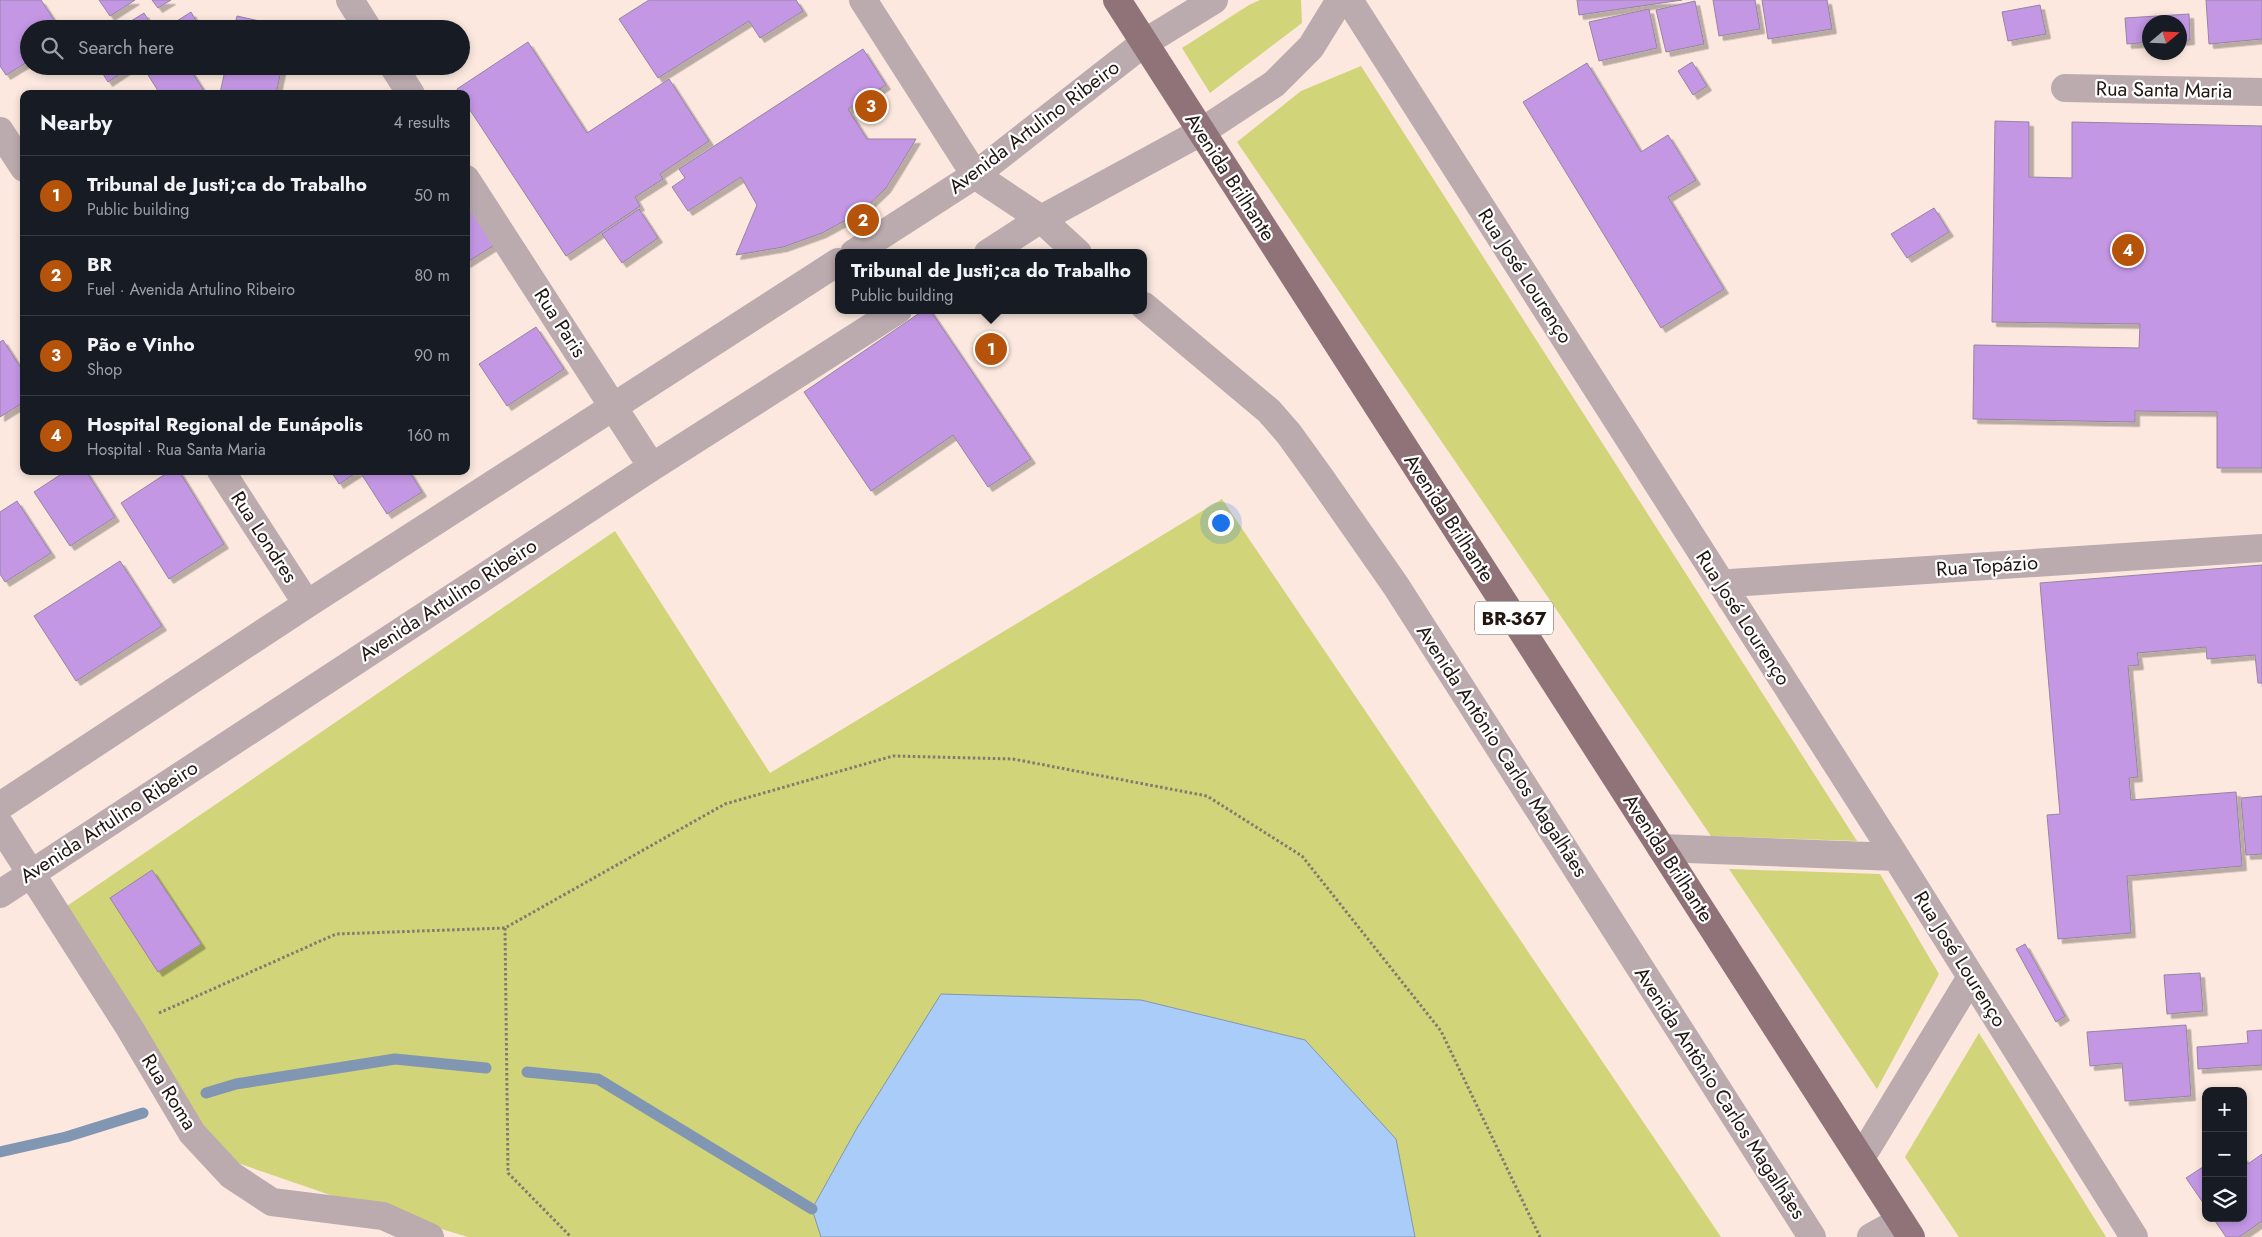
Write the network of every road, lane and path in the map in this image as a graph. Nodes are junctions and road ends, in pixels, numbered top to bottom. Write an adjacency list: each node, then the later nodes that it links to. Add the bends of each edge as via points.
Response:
1 (350, 0): 7 (street)
2 (863, 0): 16 (street)
3 (1117, 0): 8 (main road, Avenida Brilhante / BR-367)
4 (1214, 0): 8 (street, Avenida Artulino Ribeiro)
5 (1340, 0): 14 (street, via 1311,47 1274,84)
6 (1349, 0): 29 (street, Rua José Lourenço)
7 (362, 20)
8 (1144, 43): 14 (main road, Avenida Brilhante / BR-367); 16 (street, Avenida Artulino Ribeiro)
9 (399, 75): 11 (street)
10 (2065, 88): 12 (street, Rua Santa Maria)
11 (408, 90)
12 (2262, 92)
13 (0, 131): 15 (street)
14 (1201, 132): 18 (street); 33 (main road, Avenida Brilhante / BR-367)
15 (20, 162)
16 (975, 175): 18 (street); 19 (street, Avenida Artulino Ribeiro)
17 (470, 185): 25 (street, Rua Paris)
18 (1040, 219): 20 (street); 21 (street)
19 (860, 249)
20 (994, 249)
21 (1074, 249)
22 (835, 264): 25 (street)
23 (1147, 309): 45 (street, Avenida Antônio Carlos Magalhães, via 1269,411 1320,477 1396,586)
24 (892, 314): 26 (street, Avenida Artulino Ribeiro)
25 (614, 406): 26 (street, Rua Paris); 30 (street)
26 (652, 467): 35 (street, Avenida Artulino Ribeiro)
27 (224, 475): 30 (street, Rua Londres)
28 (2262, 548): 29 (street, Rua Topázio, via 1730,583)
29 (1731, 599): 34 (street, Rua José Lourenço)
30 (307, 604): 31 (street)
31 (0, 806)
32 (0, 825): 35 (street, Rua Roma)
33 (1661, 848): 34 (street); 40 (main road, Avenida Brilhante / BR-367)
34 (1896, 857): 38 (street, Rua José Lourenço)
35 (30, 874): 36 (street, Avenida Artulino Ribeiro); 39 (street, Rua Roma)
36 (0, 894)
37 (505, 928): 39 (path, via 336,934); 43 (path, via 508,1173); 44 (path, via 725,804 893,756 1013,759 1207,796 1302,856 1441,1031)
38 (1971, 977): 40 (street); 47 (street, Rua José Lourenço)
39 (129, 1027): 42 (street, Rua Roma, via 192,1133 231,1175 272,1202 383,1216)
40 (1861, 1158): 41 (main road, Avenida Brilhante / BR-367)
41 (1905, 1229): 46 (street)
42 (430, 1237)
43 (571, 1237)
44 (1540, 1237)
45 (1812, 1237)
46 (1871, 1237)
47 (2134, 1237)

